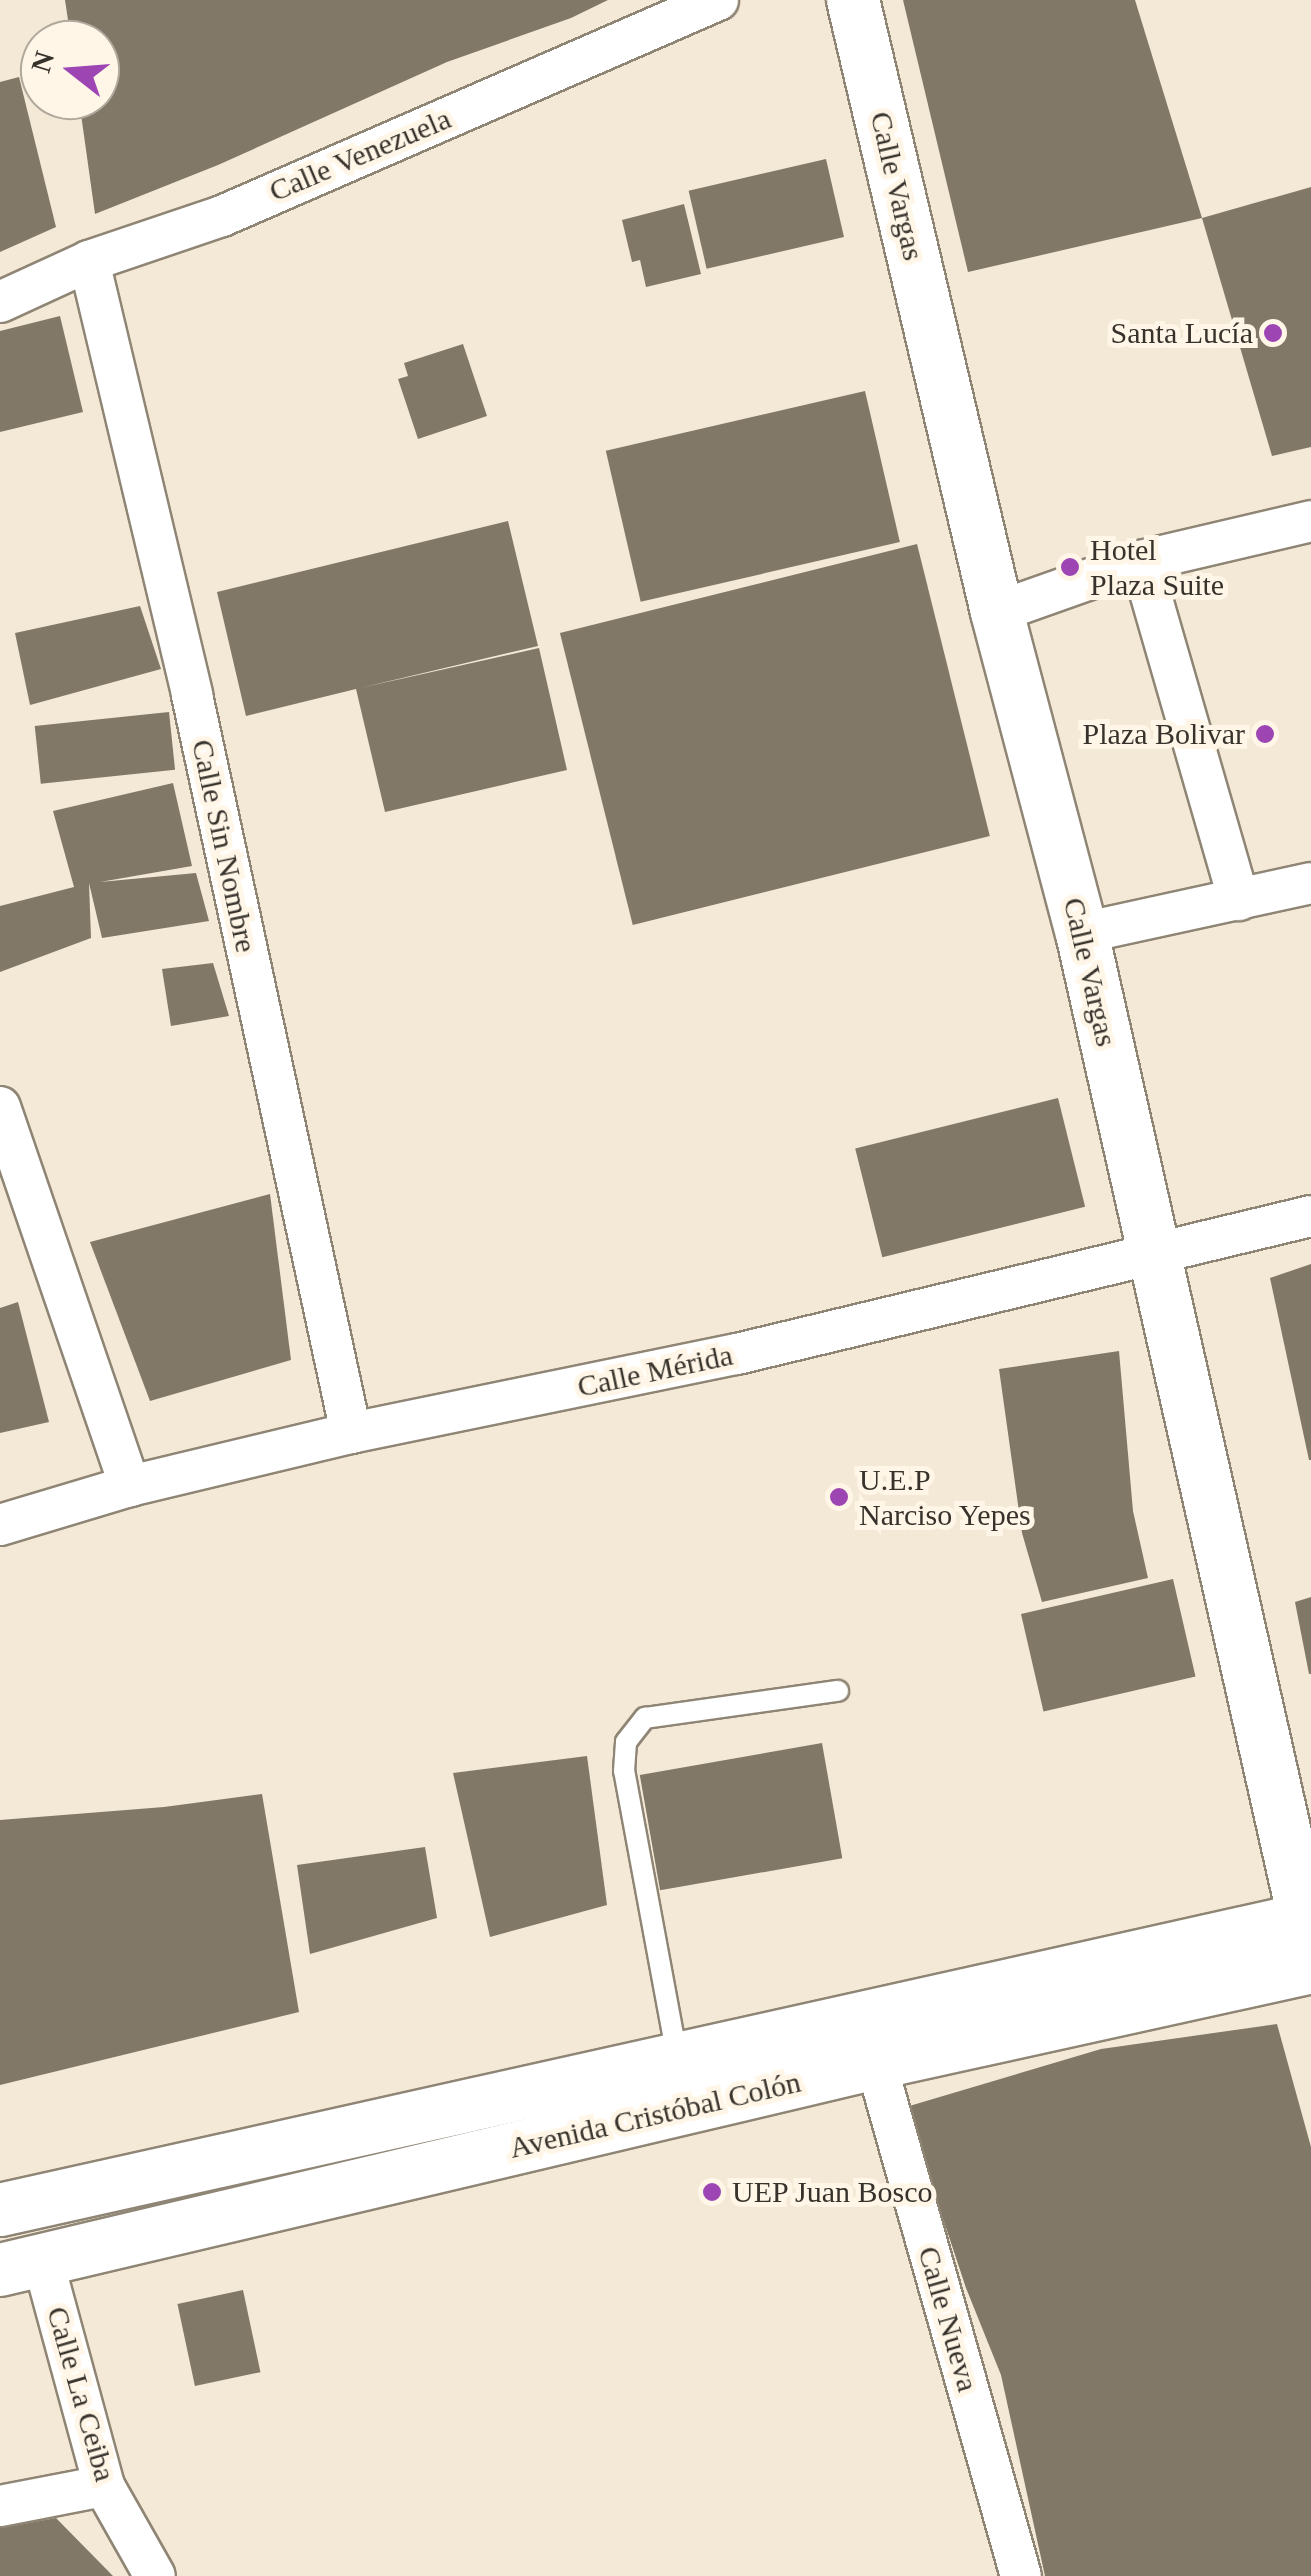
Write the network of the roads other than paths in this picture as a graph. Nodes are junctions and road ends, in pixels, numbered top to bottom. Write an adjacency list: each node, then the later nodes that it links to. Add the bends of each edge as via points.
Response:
1 (718, 0): 3 (street, Calle Venezuela, via 222,216)
2 (853, 0): 7 (street, Calle Vargas)
3 (89, 261): 4 (street, Calle Venezuela); 14 (street, Calle Sin Nombre, via 192,696)
4 (0, 302)
5 (1311, 521): 6 (street)
6 (1142, 561): 7 (street); 9 (street)
7 (997, 612): 10 (street, Calle Vargas)
8 (1311, 884): 9 (street)
9 (1239, 900): 10 (street)
10 (1082, 933): 13 (street, Calle Vargas)
11 (0, 1107): 15 (street)
12 (1311, 1216): 13 (street, Calle Mérida)
13 (1154, 1254): 14 (street, Calle Mérida, via 737,1354); 18 (street, Calle Vargas)
14 (351, 1433): 15 (street, Calle Mérida)
15 (130, 1486): 16 (street, Calle Mérida)
16 (0, 1525)
17 (838, 1691): 19 (lane, via 645,1718 626,1742 624,1771)
18 (1310, 1938): 19 (street, Avenida Cristóbal Colón); 20 (street, Avenida Cristóbal Colón)
19 (678, 2058): 21 (street, Avenida Cristóbal Colón)
20 (876, 2062): 22 (street, Avenida Cristóbal Colón); 26 (street, Calle Nueva)
21 (0, 2210)
22 (22, 2265): 23 (street, Calle La Ceiba)
23 (104, 2486): 24 (street); 25 (street, Calle La Ceiba)
24 (0, 2506)
25 (155, 2576)
26 (1021, 2576)

